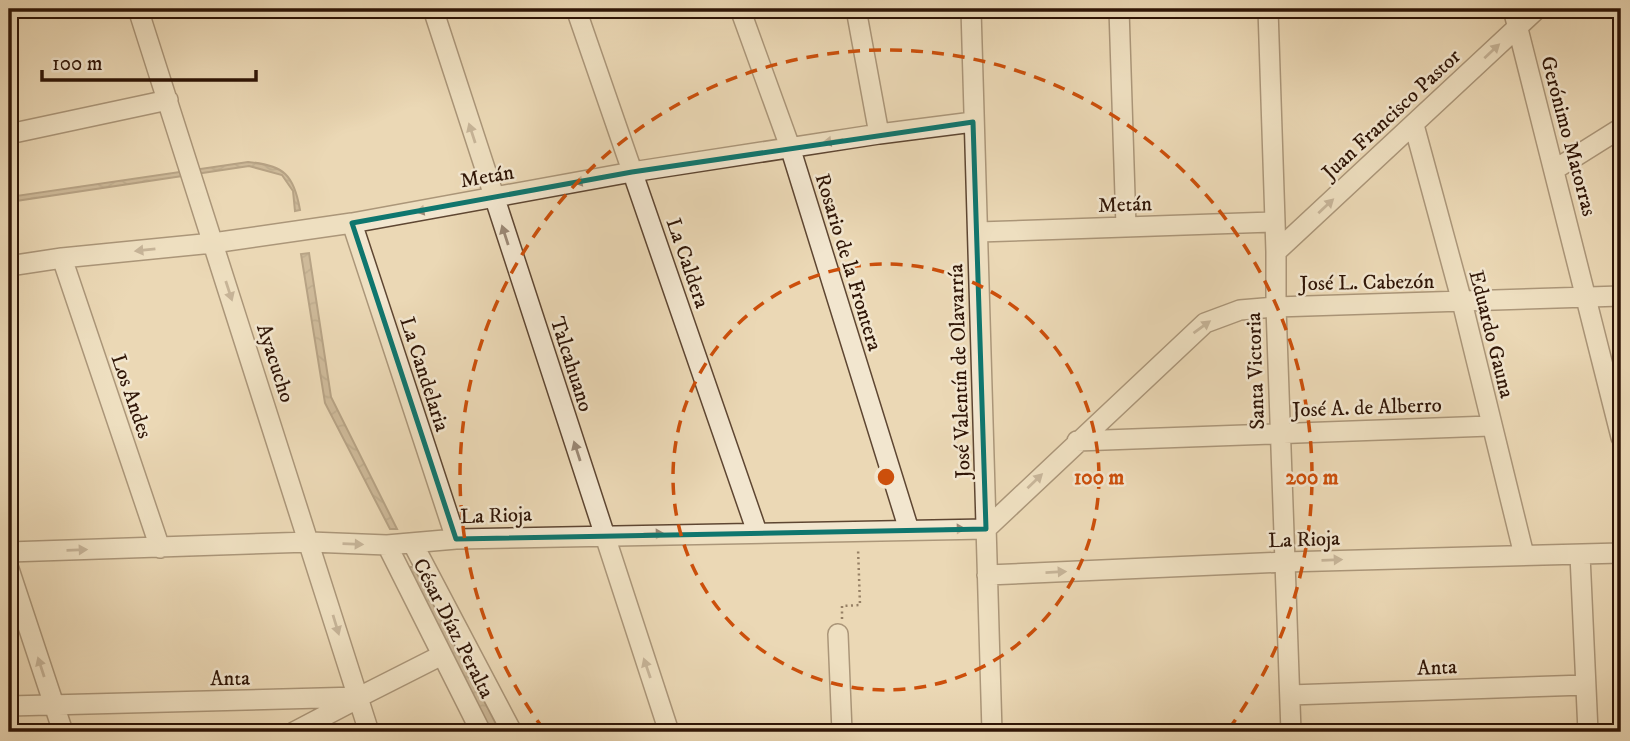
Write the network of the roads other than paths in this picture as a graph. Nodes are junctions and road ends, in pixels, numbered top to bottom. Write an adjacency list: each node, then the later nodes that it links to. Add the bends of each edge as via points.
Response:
1 (138, 9): 11 (street, Ayacucho)
2 (433, 9): 20 (street, Talcahuano, one-way to 2)
3 (576, 9): 19 (street, La Caldera)
4 (740, 9): 17 (street, Rosario de la Frontera)
5 (856, 9): 15 (street)
6 (971, 9): 12 (street, José Valentín de Olavarría)
7 (1119, 9): 23 (street)
8 (1268, 9): 21 (street, Santa Victoria)
9 (1537, 9): 10 (street, Juan Francisco Pastor)
10 (1515, 18): 13 (street, Juan Francisco Pastor, one-way to 10); 18 (street, Gerónimo Matorras)
11 (168, 100): 16 (street); 25 (street, Ayacucho)
12 (973, 122): 15 (street, Metán); 24 (street, José Valentín de Olavarría)
13 (1414, 125): 26 (street, Juan Francisco Pastor, one-way to 13); 31 (street, Eduardo Gauna)
14 (1621, 128): 18 (street)
15 (879, 134): 17 (street, Metán, one-way to 17)
16 (9, 135)
17 (790, 147): 19 (street, Metán); 38 (street, Rosario de la Frontera)
18 (1555, 170): 30 (street, Gerónimo Matorras)
19 (632, 172): 20 (street, Metán, one-way to 20); 39 (street, La Caldera)
20 (493, 198): 22 (street, Metán, one-way to 22); 40 (street, Talcahuano, one-way to 20)
21 (1274, 222): 23 (street, Metán); 26 (street, Santa Victoria)
22 (352, 223): 25 (street, Metán); 41 (street, La Candelaria)
23 (1126, 227): 24 (street, Metán)
24 (978, 232): 37 (street, José Valentín de Olavarría)
25 (213, 243): 27 (street, Metán, one-way to 27); 42 (street, Ayacucho, one-way to 42)
26 (1276, 252): 32 (street, Santa Victoria)
27 (62, 258): 28 (street, Metán); 45 (street, Los Andes)
28 (9, 266)
29 (1621, 296): 30 (street, José L. Cabezón)
30 (1587, 298): 31 (street, José L. Cabezón); 34 (street, Gerónimo Matorras)
31 (1462, 302): 32 (street, José L. Cabezón); 33 (street, Eduardo Gauna)
32 (1276, 307): 35 (street, Santa Victoria); 36 (street, José L. Cabezón, one-way to 32, via 1205,323 1240,310)
33 (1490, 426): 35 (street, José A. de Alberro); 48 (street, Eduardo Gauna)
34 (1620, 428)
35 (1280, 432): 36 (street, José A. de Alberro); 50 (street, Santa Victoria)
36 (1077, 441): 37 (street, one-way to 36)
37 (986, 528): 38 (street, La Rioja, one-way to 37); 52 (street, José Valentín de Olavarría)
38 (909, 530): 39 (street, La Rioja)
39 (757, 532): 40 (street, La Rioja, one-way to 39)
40 (604, 536): 41 (street, La Rioja); 65 (street, Talcahuano, one-way to 40)
41 (456, 539): 43 (street, La Rioja)
42 (310, 542): 44 (street, La Rioja, one-way to 44); 45 (street, La Rioja); 57 (street, Ayacucho, one-way to 57)
43 (413, 544): 44 (street, La Rioja); 64 (street)
44 (387, 545): 54 (street, César Díaz Peralta)
45 (160, 548): 46 (street, La Rioja, one-way to 45)
46 (9, 552)
47 (1621, 553): 49 (street, La Rioja)
48 (1524, 555): 49 (street, La Rioja); 50 (street, La Rioja, one-way to 48)
49 (1580, 555): 55 (street)
50 (1285, 562): 52 (street, La Rioja, one-way to 50); 56 (street, Santa Victoria)
51 (9, 569): 58 (street, one-way to 51)
52 (987, 575): 67 (street, José Valentín de Olavarría)
53 (838, 634): 66 (street)
54 (443, 655): 57 (street, Anta); 63 (street, César Díaz Peralta)
55 (1585, 685): 56 (street, Anta); 69 (street)
56 (1290, 695): 68 (street, Santa Victoria)
57 (359, 697): 58 (street, Anta); 61 (street); 62 (street, Ayacucho)
58 (54, 705): 59 (street, Anta); 60 (street)
59 (9, 706)
60 (63, 732)
61 (294, 732)
62 (369, 732)
63 (481, 732)
64 (512, 732)
65 (669, 732)
66 (842, 732)
67 (992, 732)
68 (1291, 732)
69 (1587, 732)

